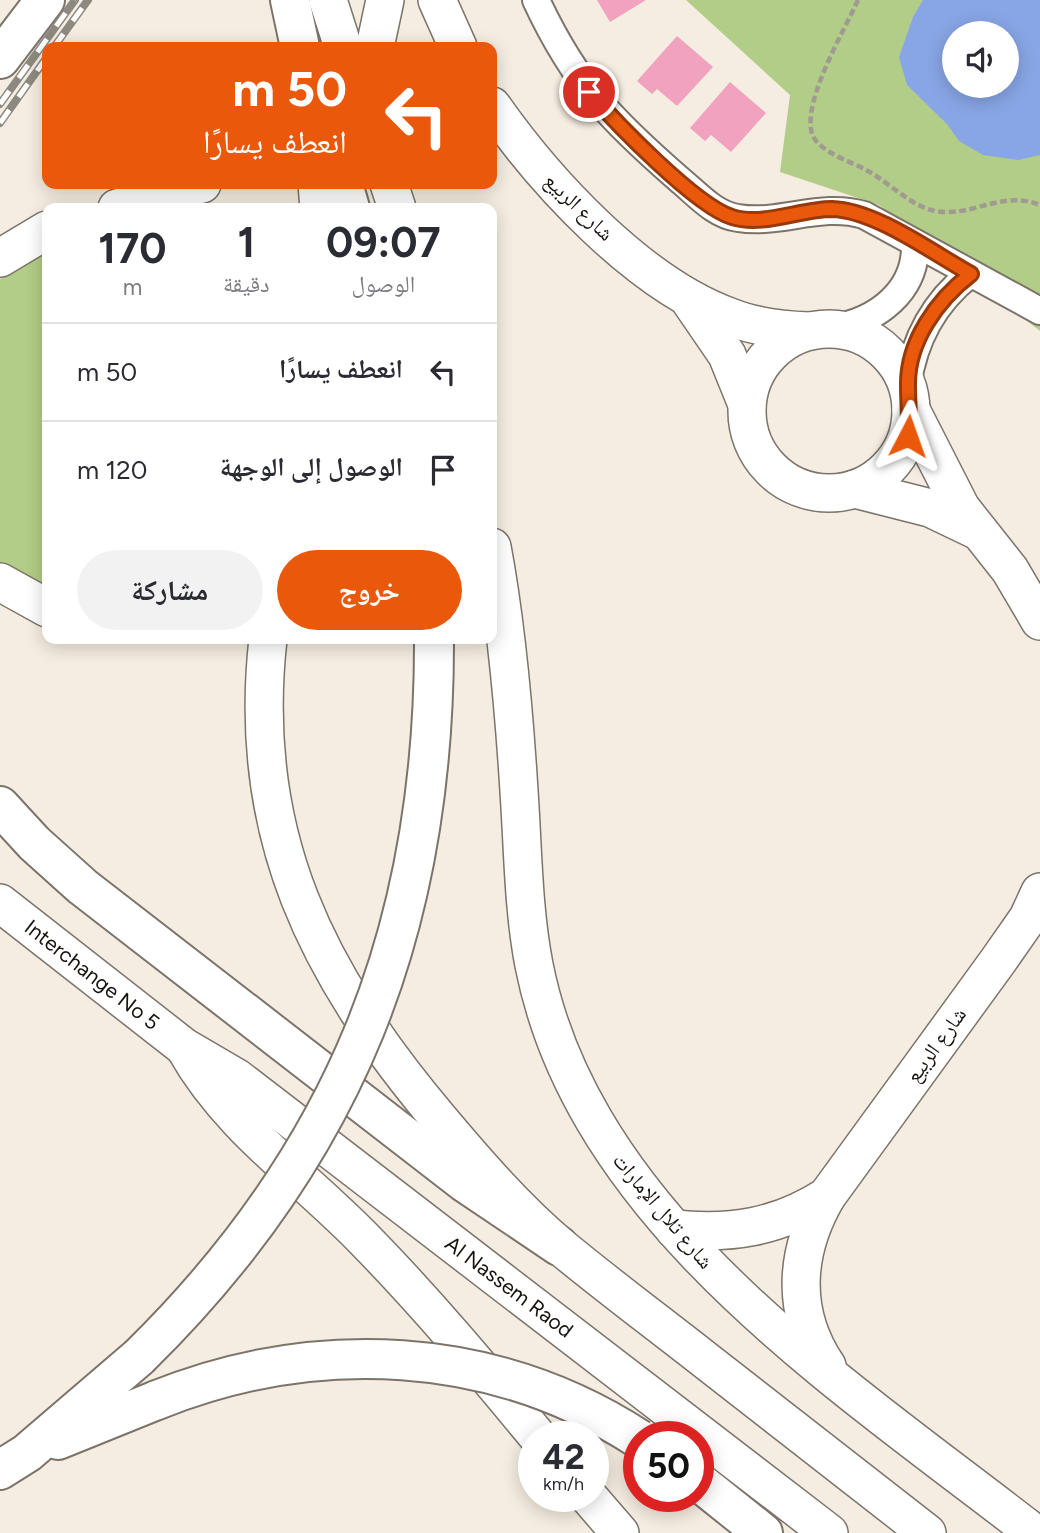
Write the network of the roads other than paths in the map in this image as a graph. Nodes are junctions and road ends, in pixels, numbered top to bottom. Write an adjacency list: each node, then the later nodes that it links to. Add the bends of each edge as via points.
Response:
1 (45, 0): 11 (highway)
2 (290, 0): 7 (highway)
3 (328, 0): 8 (main road)
4 (384, 0): 9 (main road)
5 (437, 0): 10 (main road)
6 (536, 0): 16 (street, via 558,47 589,92 626,133 721,213 749,220 816,210 848,211)
7 (299, 42)
8 (341, 42)
9 (376, 42)
10 (456, 42)
11 (0, 59)
12 (497, 113): 19 (main road, شارع الربيع, via 524,152 572,204)
13 (184, 189): 14 (main road)
14 (135, 203)
15 (42, 233): 17 (main road)
16 (915, 243): 18 (street); 20 (street, via 911,275)
17 (0, 258)
18 (971, 274): 21 (street); 22 (street, via 944,297)
19 (682, 293): 23 (main road, شارع الربيع, via 730,317 769,327); 25 (main road, شارع الربيع, via 714,332)
20 (892, 300): 22 (street); 23 (street, via 865,320)
21 (1040, 311)
22 (925, 326): 24 (street, via 913,355)
23 (821, 330): 24 (main road, via 858,334 879,346 896,364); 25 (main road, via 786,341 766,357)
24 (909, 398): 26 (main road, via 908,436 896,459 878,477); 27 (main road, via 947,484)
25 (746, 402): 26 (main road, via 747,429 758,455 776,476 800,489 828,494)
26 (855, 489): 27 (main road, via 930,508)
27 (976, 530): 31 (main road, via 1010,570)
28 (0, 582): 30 (main road)
29 (497, 586): 39 (main road, شارع تلال الإمارات, via 512,698 527,924 545,1008 596,1126)
30 (42, 605)
31 (1040, 621)
32 (268, 644): 40 (main road, via 264,728 271,796 286,862 314,936 352,1005 397,1069 489,1175)
33 (434, 644): 44 (highway, bridge, via 431,749 415,863 367,1028 317,1132 281,1191 219,1273 139,1357)
34 (0, 806): 40 (highway, via 83,887 464,1182)
35 (1040, 892): 38 (main road, شارع الربيع, via 998,961)
36 (0, 903): 37 (main road, Interchange No 5)
37 (184, 1046): 42 (main road, via 217,1098 413,1291); 49 (main road, Al Nassem Raod, via 237,1078)
38 (827, 1196): 39 (main road, شارع الربيع, via 765,1225 720,1232); 41 (main road, شارع الربيع, via 813,1219 800,1273 801,1300 813,1340)
39 (674, 1229): 41 (main road, شارع تلال الإمارات, via 749,1307)
40 (559, 1246): 50 (main road)
41 (833, 1375): 51 (main road, شارع تلال الإمارات)
42 (524, 1421)
43 (623, 1430): 44 (highway, bridge, via 586,1409 511,1379 472,1369 352,1357 272,1365 220,1377)
44 (13, 1461)
45 (714, 1494): 47 (highway)
46 (602, 1512): 48 (main road)
47 (752, 1524)
48 (620, 1533)
49 (830, 1533)
50 (927, 1533)
51 (1034, 1533)

